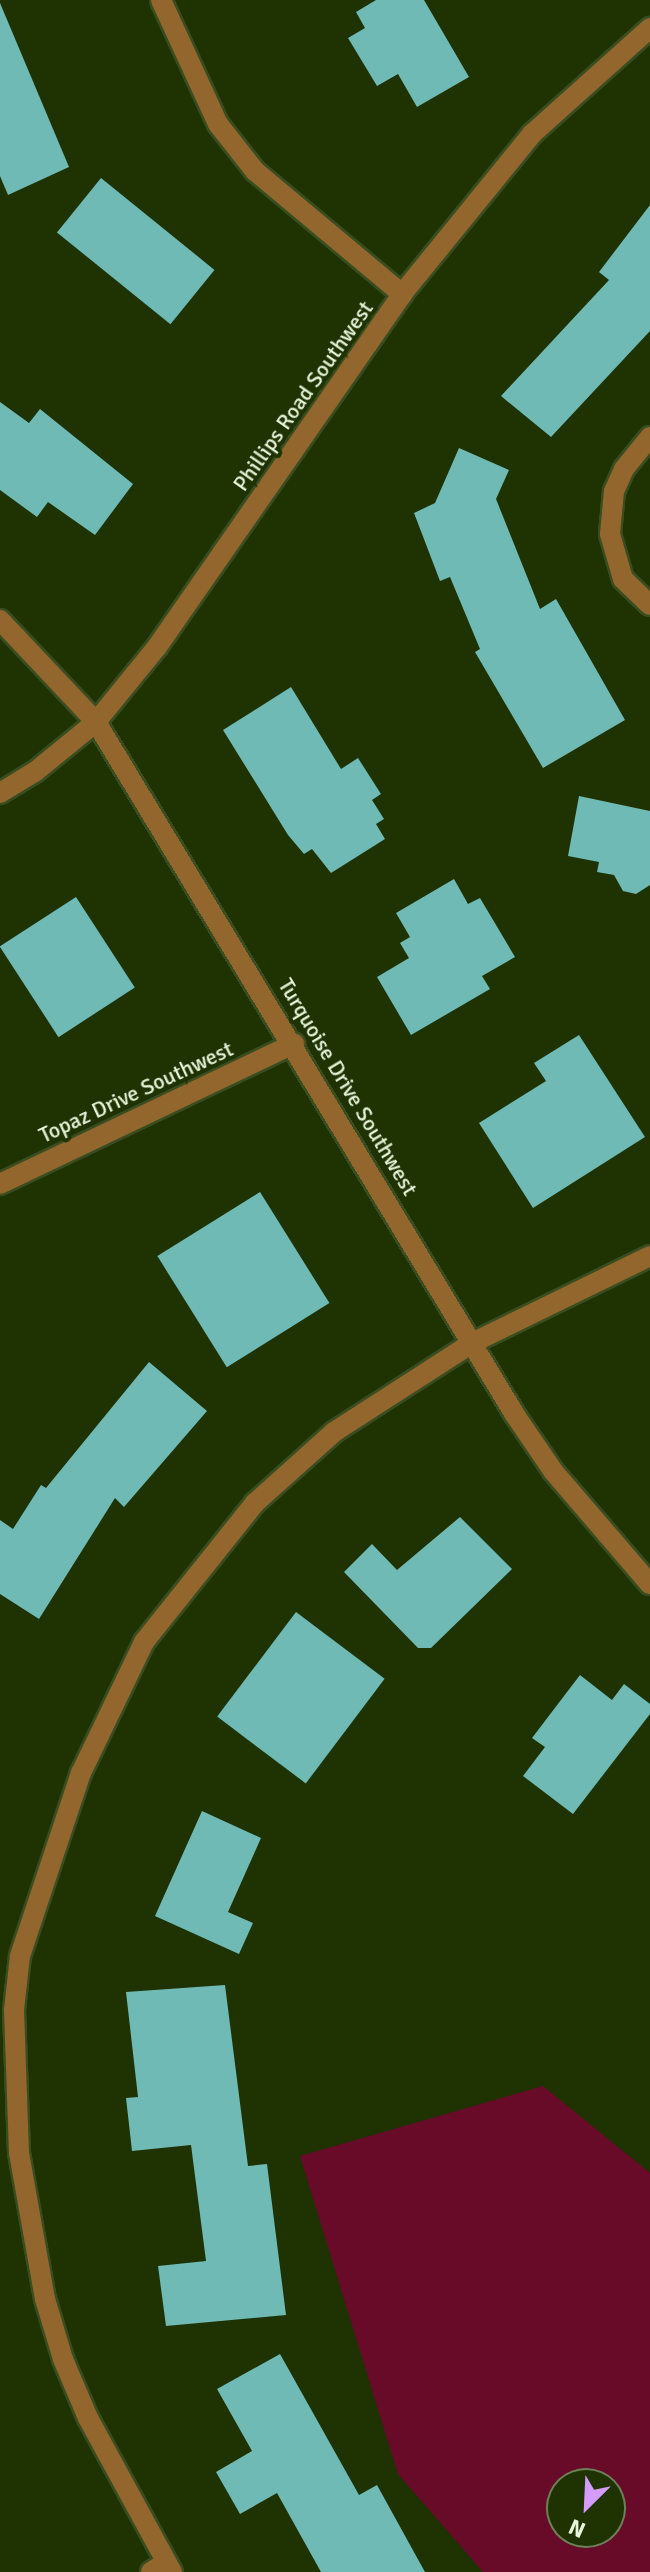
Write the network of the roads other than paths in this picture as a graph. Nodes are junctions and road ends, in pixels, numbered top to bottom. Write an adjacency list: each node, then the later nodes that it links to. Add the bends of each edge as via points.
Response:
1 (161, 0): 3 (street, via 218,124 255,171)
2 (647, 37): 3 (street, Phillips Road Southwest, via 532,134)
3 (402, 294): 7 (street, Phillips Road Southwest, via 157,647)
4 (650, 437): 5 (street, via 614,491 610,534 623,579)
5 (650, 605)
6 (0, 620): 7 (street, Turquoise Drive Southwest)
7 (96, 722): 8 (street, Phillips Road Southwest); 9 (street, Turquoise Drive Southwest)
8 (0, 793)
9 (294, 1044): 10 (street, Topaz Drive Southwest); 12 (street, Turquoise Drive Southwest)
10 (0, 1184)
11 (650, 1256): 12 (street)
12 (472, 1343): 13 (street, Turquoise Drive Southwest, via 553,1471); 14 (street, via 334,1432 255,1503 144,1642 81,1773 20,1956 14,2010 19,2153 45,2299 88,2418)
13 (650, 1584)
14 (163, 2569)

